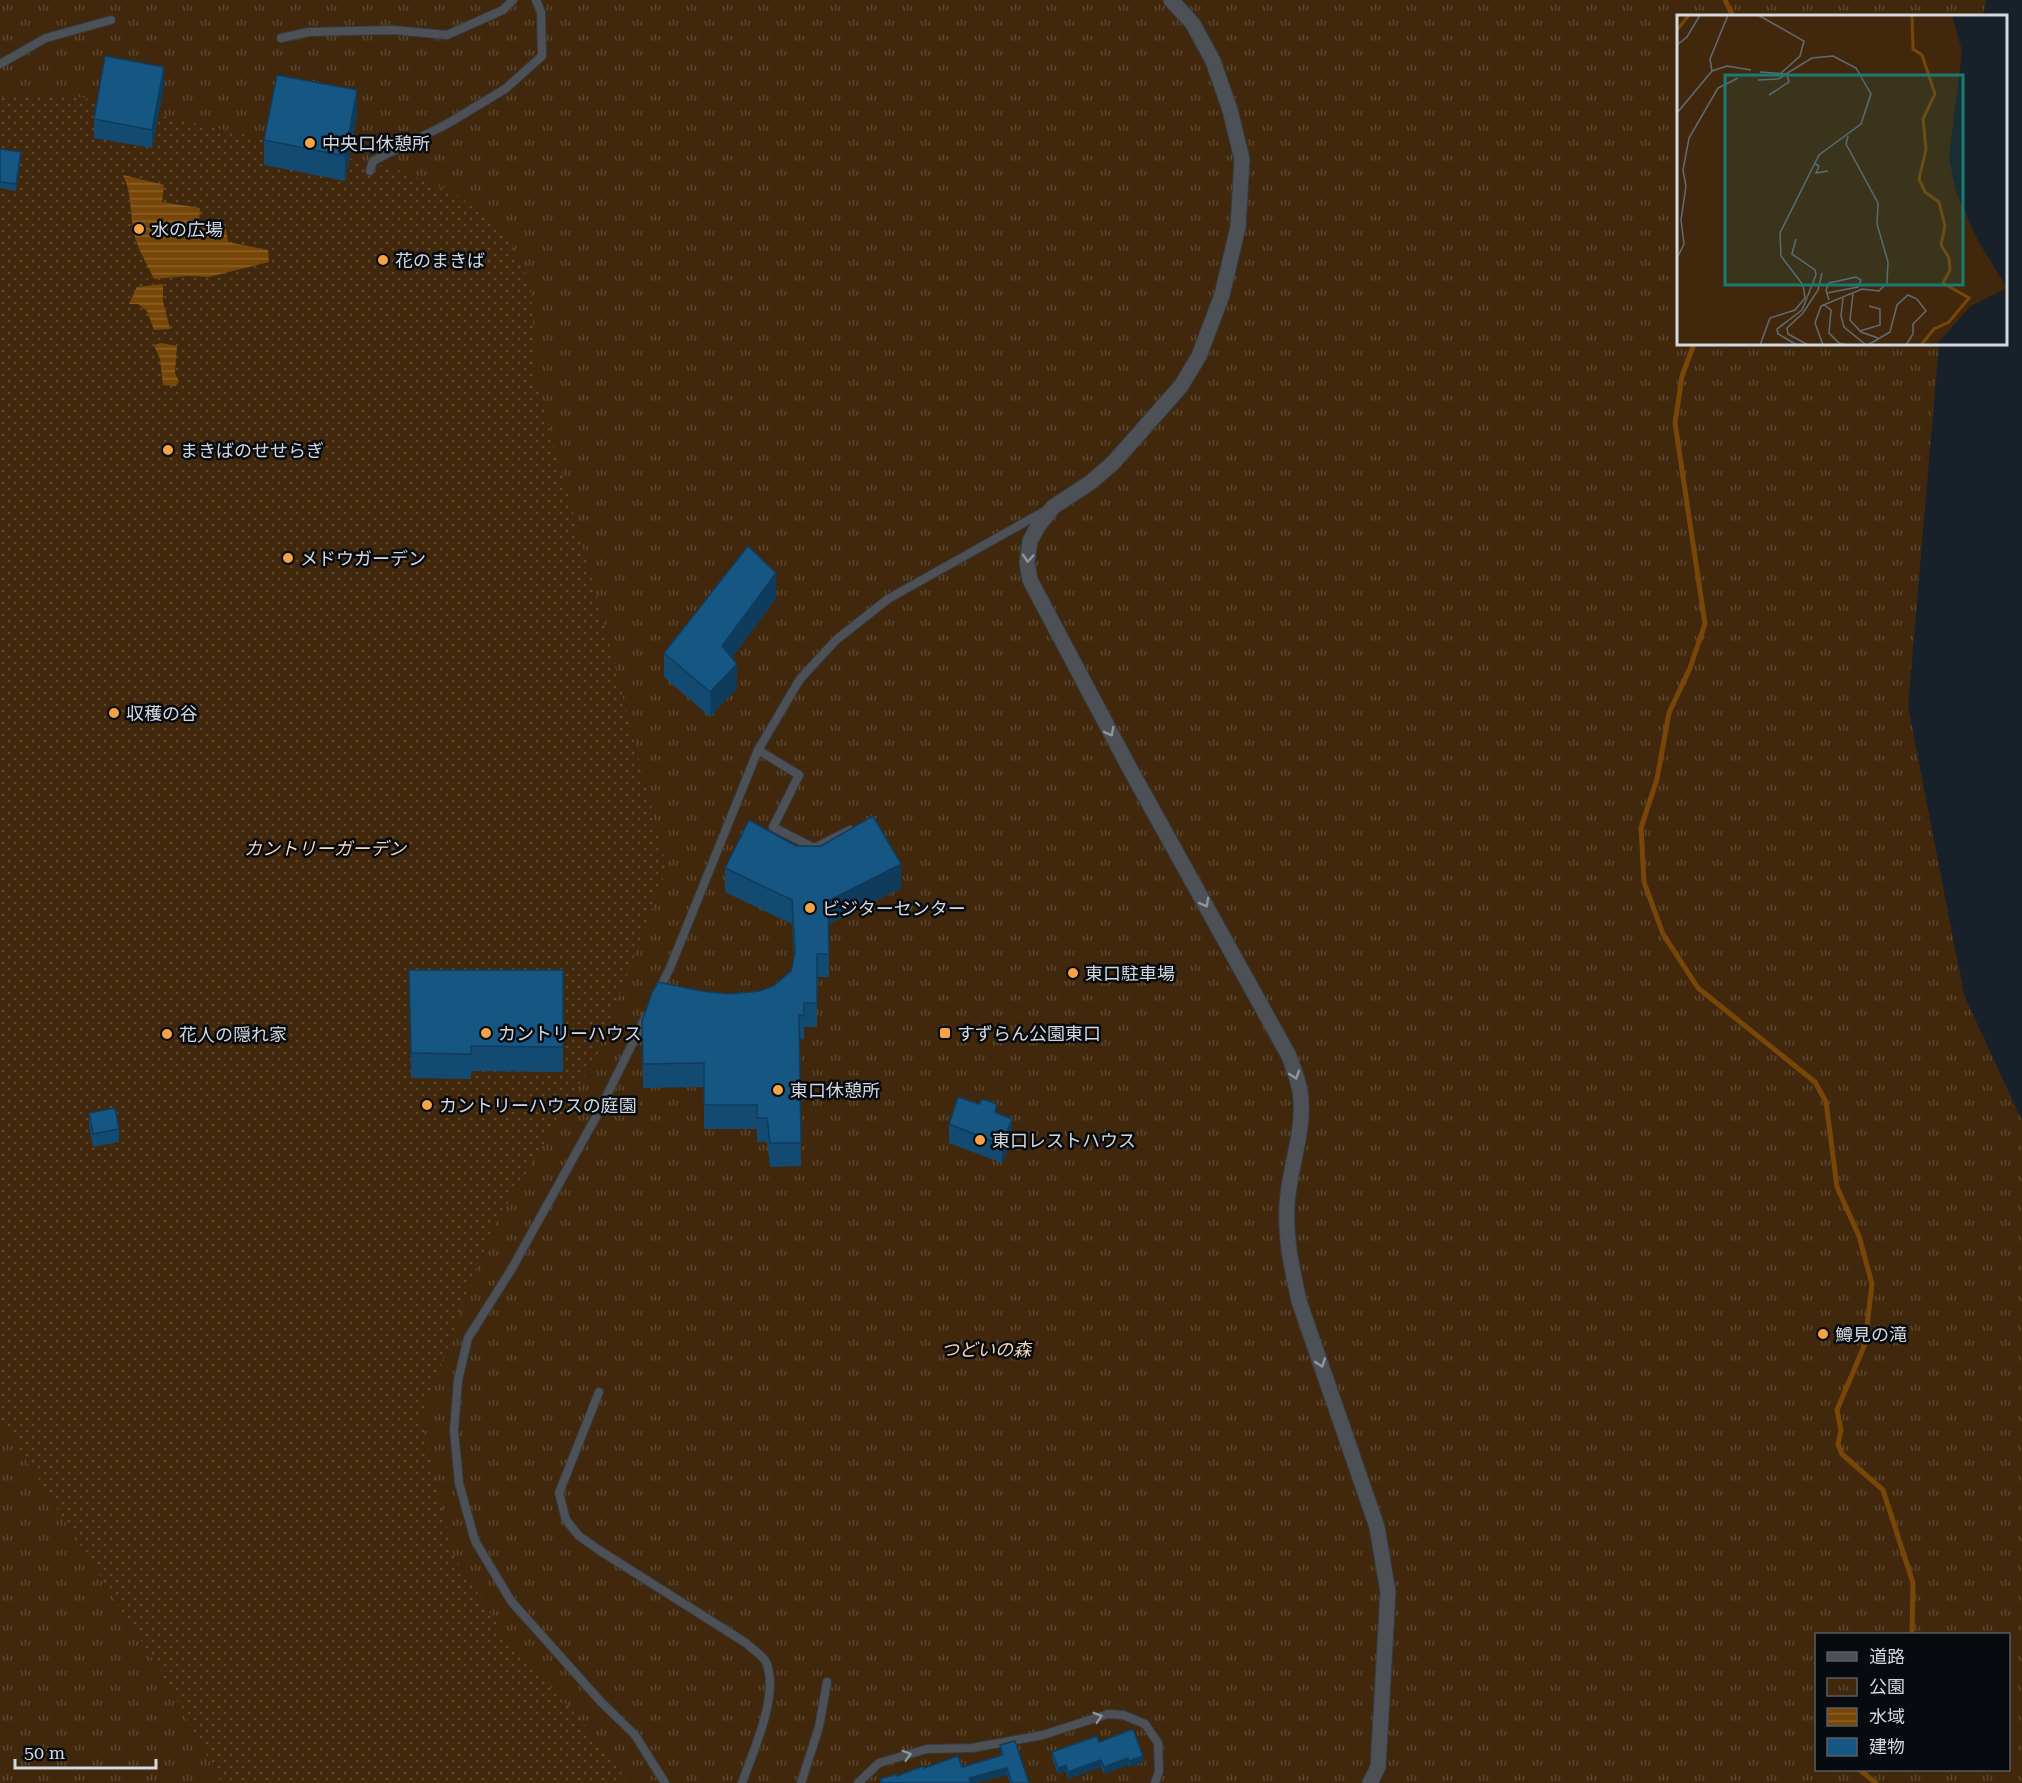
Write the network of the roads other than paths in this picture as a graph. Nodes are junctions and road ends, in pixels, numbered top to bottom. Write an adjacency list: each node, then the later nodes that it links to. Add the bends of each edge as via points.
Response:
1 (513, 0): 5 (lane, via 503,10 447,35 382,30 309,32)
2 (536, 0): 7 (lane, via 541,12 542,56 504,89 447,124 373,161)
3 (1171, 0): 8 (street, via 1192,24 1213,61 1230,110 1242,159 1238,227 1218,305 1199,356 1181,386 1113,463)
4 (111, 20): 6 (lane, via 46,38)
5 (281, 38)
6 (0, 64)
7 (370, 171)
8 (1053, 507): 9 (lane, via 888,599 836,640 800,679); 20 (street, one-way to 20, via 1029,542 1029,580 1283,1046 1297,1079 1299,1133 1287,1203 1291,1265 1299,1301 1377,1527 1388,1592 1378,1767)
9 (758, 750): 10 (lane, via 799,776 773,827 814,848); 11 (lane)
10 (855, 827)
11 (654, 1000)
12 (649, 1011): 15 (lane, via 591,1127 468,1338 458,1380 454,1430 459,1483 475,1541 511,1601 635,1735)
13 (598, 1392): 16 (lane, via 559,1492 566,1520 579,1536 746,1643 765,1660 771,1682 769,1702)
14 (827, 1682): 17 (lane, via 819,1727)
15 (665, 1783)
16 (742, 1783)
17 (801, 1783)
18 (858, 1783): 19 (lane, one-way to 19, via 879,1763 927,1749 972,1748 1043,1735 1108,1714 1145,1724 1158,1743 1159,1771)
19 (1155, 1783)
20 (1370, 1783)

